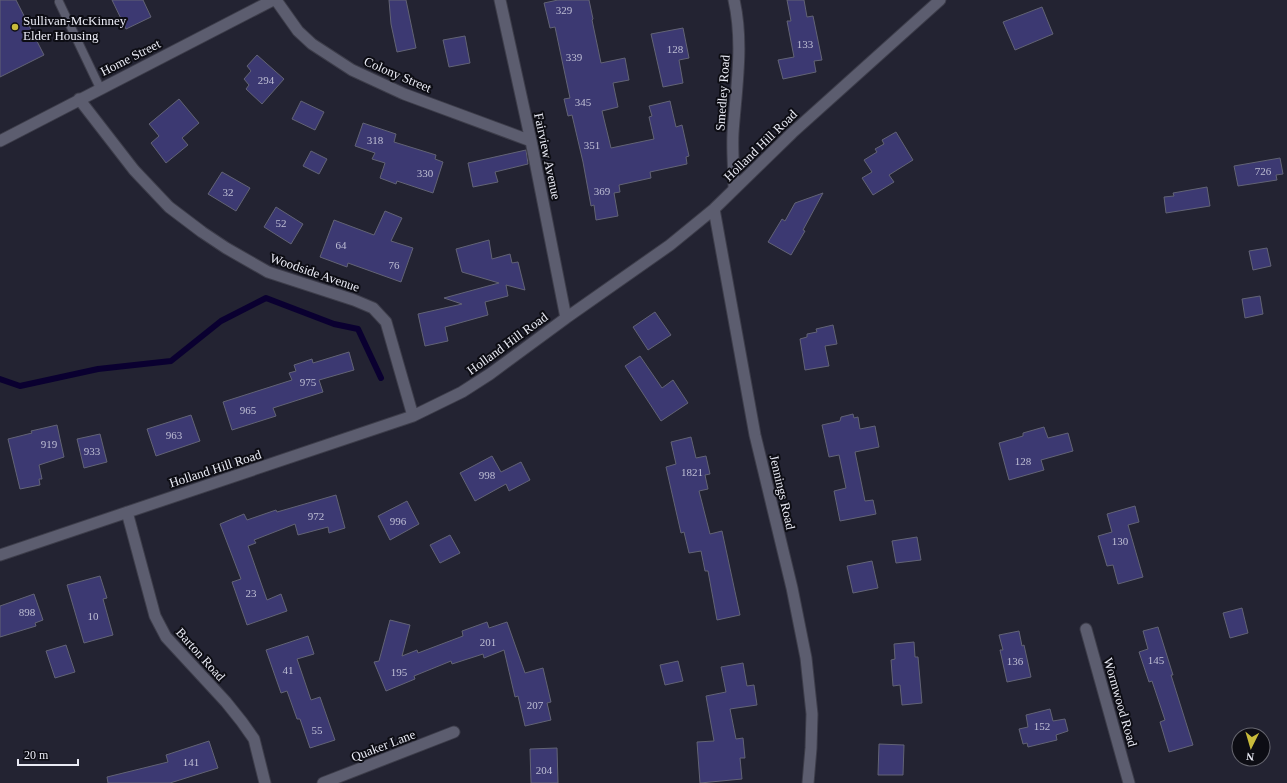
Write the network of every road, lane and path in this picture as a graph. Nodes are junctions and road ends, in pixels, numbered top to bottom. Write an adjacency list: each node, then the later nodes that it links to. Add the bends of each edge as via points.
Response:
1 (273, 0): 7 (street, Home Street)
2 (276, 0): 9 (street, Colony Street, via 298,31 312,44 352,70 404,94)
3 (500, 0): 9 (street, Fairview Avenue)
4 (734, 0): 11 (street, Smedley Road, via 739,47 733,134)
5 (940, 0): 11 (street, Holland Hill Road)
6 (59, 2): 7 (lane)
7 (100, 88): 8 (street, Home Street)
8 (79, 99): 10 (street, Home Street); 14 (street, Woodside Avenue, via 134,170 169,207 202,232 268,272 373,308 386,322)
9 (530, 140): 13 (street, Fairview Avenue)
10 (0, 141)
11 (734, 188): 12 (street, Holland Hill Road)
12 (714, 209): 13 (street, Holland Hill Road, via 670,245); 21 (street, Jennings Road, via 755,435 806,658 812,714)
13 (566, 318): 14 (street, Holland Hill Road, via 467,389)
14 (412, 416): 15 (street, Holland Hill Road)
15 (127, 512): 16 (street, Holland Hill Road); 19 (street, Barton Road, via 155,616 166,637 226,702 254,739)
16 (0, 555)
17 (1086, 629): 22 (street, Wormwood Road)
18 (454, 732): 20 (street, Quaker Lane)
19 (265, 783)
20 (323, 783)
21 (808, 783)
22 (1129, 783)

